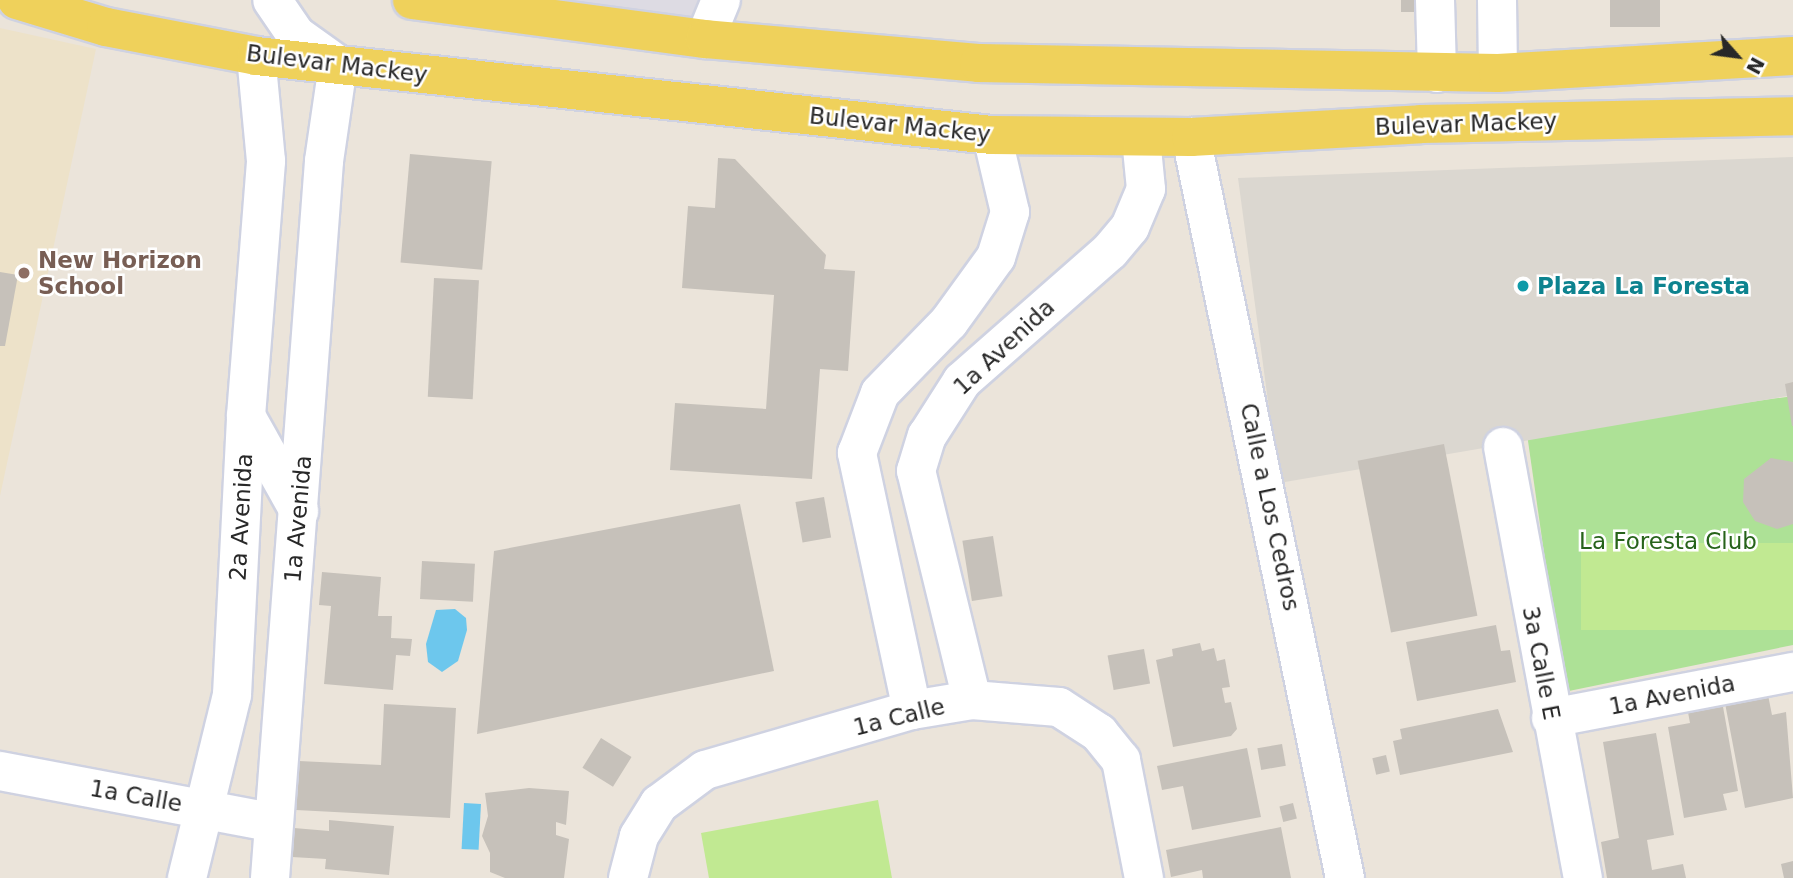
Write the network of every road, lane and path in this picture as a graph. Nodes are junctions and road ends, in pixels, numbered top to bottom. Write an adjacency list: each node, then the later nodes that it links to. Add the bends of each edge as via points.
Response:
1 (17, 0): 8 (main road, Bulevar Mackey, via 106,27)
2 (272, 0): 10 (street, via 296,35)
3 (412, 0): 7 (main road)
4 (721, 0): 7 (street)
5 (1435, 0): 11 (street)
6 (1497, 0): 12 (street)
7 (705, 39): 11 (main road, via 979,63)
8 (256, 56): 10 (main road, Bulevar Mackey); 18 (street, 2a Avenida, via 265,152)
9 (1793, 56): 12 (main road)
10 (338, 65): 15 (main road, Bulevar Mackey); 20 (street, 1a Avenida, via 324,160)
11 (1437, 73): 12 (main road)
12 (1498, 73): 14 (main road, via 1497,105 1429,114)
13 (1793, 116): 14 (main road, Bulevar Mackey)
14 (1421, 124): 16 (main road, Bulevar Mackey)
15 (992, 135): 17 (main road, Bulevar Mackey); 25 (street, via 1010,212 996,257 949,322 880,393 864,422 857,453)
16 (1191, 137): 17 (main road, Bulevar Mackey); 34 (street, Calle a Los Cedros)
17 (1141, 138): 24 (street, 1a Avenida, via 1146,189 1130,227 1110,251 962,381 927,436 916,471)
18 (246, 416): 20 (street); 21 (street, 2a Avenida)
19 (1503, 447): 26 (street, 3a Calle E)
20 (299, 511): 23 (street, 1a Avenida)
21 (234, 671): 23 (street); 28 (street, 2a Avenida)
22 (1793, 672): 26 (street, 1a Avenida)
23 (284, 677): 29 (street, 1a Avenida)
24 (972, 701): 25 (street, 1a Calle); 33 (street, 1a Calle, via 1059,707 1099,733 1121,760)
25 (912, 710): 32 (street, 1a Calle, via 705,770 659,804 639,836)
26 (1551, 718): 35 (street, 3a Calle E)
27 (0, 771): 28 (street, 1a Calle)
28 (203, 809): 29 (street, 1a Calle); 30 (street, 2a Avenida)
29 (271, 822): 31 (street, 1a Avenida)
30 (187, 878)
31 (270, 878)
32 (628, 878)
33 (1144, 878)
34 (1345, 878)
35 (1583, 878)

